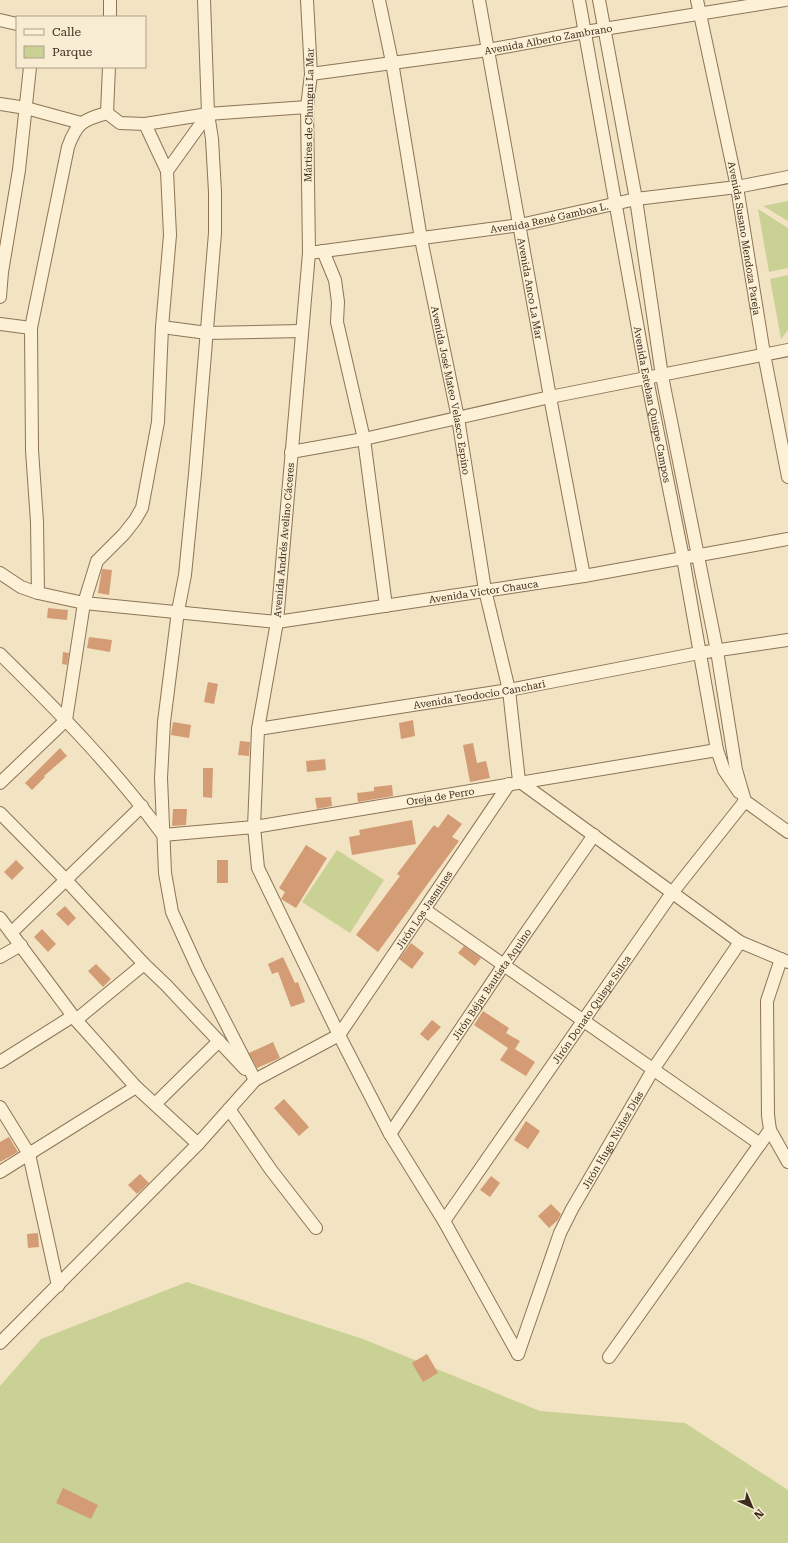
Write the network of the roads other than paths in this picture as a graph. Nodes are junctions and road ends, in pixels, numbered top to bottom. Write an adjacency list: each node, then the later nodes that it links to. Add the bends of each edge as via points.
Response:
1 (110, 0): 11 (street)
2 (204, 0): 25 (street)
3 (307, 0): 20 (street, Mártires de Chungui La Mar)
4 (379, 0): 17 (street, Avenida José Mateo Velasco Espino)
5 (479, 0): 16 (street, Avenida Anco La Mar)
6 (579, 0): 15 (street, Avenida Esteban Quispe Campos)
7 (599, 0): 14 (street)
8 (697, 0): 10 (street, Avenida Susano Mendoza Pareja)
9 (785, 0): 10 (street, Avenida Alberto Zambrano)
10 (700, 15): 14 (street, Avenida Alberto Zambrano); 30 (street, Avenida Susano Mendoza Pareja)
11 (110, 16)
12 (0, 20): 13 (street)
13 (16, 24)
14 (605, 29): 15 (street, Avenida Alberto Zambrano); 31 (street)
15 (585, 32): 16 (street, Avenida Alberto Zambrano); 32 (street, Avenida Esteban Quispe Campos)
16 (488, 50): 17 (street, Avenida Alberto Zambrano); 33 (street, Avenida Anco La Mar)
17 (392, 62): 20 (street, Avenida Alberto Zambrano); 34 (street, Avenida José Mateo Velasco Espino)
18 (30, 68): 23 (street)
19 (109, 68): 24 (street)
20 (311, 74): 22 (street, Mártires de Chungui La Mar)
21 (0, 104): 23 (street)
22 (307, 107): 25 (street); 36 (street, Mártires de Chungui La Mar)
23 (26, 108): 26 (street); 37 (street)
24 (107, 113): 26 (street); 27 (street, via 120,123)
25 (208, 114): 27 (street); 28 (street); 42 (street, via 213,146 215,233)
26 (81, 123): 40 (street, via 68,147)
27 (145, 124): 28 (street)
28 (167, 171): 39 (street, via 170,235)
29 (788, 177): 30 (street, Avenida René Gamboa L.)
30 (737, 187): 31 (street, Avenida René Gamboa L.); 44 (street, Avenida Susano Mendoza Pareja)
31 (636, 199): 32 (street, Avenida René Gamboa L.); 45 (street)
32 (615, 204): 33 (street, Avenida René Gamboa L.); 46 (street, Avenida Esteban Quispe Campos)
33 (520, 225): 34 (street, Avenida René Gamboa L.); 47 (street, Avenida Anco La Mar)
34 (421, 238): 35 (street, Avenida René Gamboa L.); 48 (street, Avenida José Mateo Velasco Espino)
35 (323, 251): 36 (street, Avenida René Gamboa L.); 49 (street, via 335,280 337,322)
36 (309, 253): 41 (street, Avenida Andrés Avelino Cáceres)
37 (0, 297)
38 (0, 324): 40 (street)
39 (162, 327): 42 (street); 59 (street, via 158,422 142,508 124,534 97,561)
40 (31, 328): 58 (street, via 32,450)
41 (301, 331): 42 (street); 50 (street, Avenida Andrés Avelino Cáceres)
42 (207, 333): 61 (street, via 196,474)
43 (788, 350): 44 (street)
44 (764, 354): 45 (street); 51 (street, Avenida Susano Mendoza Pareja)
45 (662, 376): 46 (street); 53 (street)
46 (647, 379): 47 (street); 54 (street, Avenida Esteban Quispe Campos)
47 (550, 397): 48 (street); 56 (street, Avenida Anco La Mar)
48 (458, 418): 49 (street); 57 (street, Avenida José Mateo Velasco Espino)
49 (364, 438): 50 (street); 60 (street)
50 (291, 452): 62 (street, Avenida Andrés Avelino Cáceres)
51 (788, 477)
52 (788, 539): 53 (street, Avenida Víctor Chauca)
53 (698, 555): 54 (street, Avenida Víctor Chauca); 64 (street)
54 (683, 558): 56 (street, Avenida Víctor Chauca); 65 (street, Avenida Esteban Quispe Campos)
55 (0, 572): 58 (street, Avenida Víctor Chauca, via 21,587)
56 (584, 576): 57 (street, Avenida Víctor Chauca)
57 (485, 590): 60 (street, Avenida Víctor Chauca); 67 (street, Avenida José Mateo Velasco Espino)
58 (38, 593): 59 (street, Avenida Víctor Chauca)
59 (84, 603): 61 (street, Avenida Víctor Chauca); 68 (street)
60 (386, 606): 62 (street, Avenida Víctor Chauca)
61 (178, 611): 62 (street, Avenida Víctor Chauca); 78 (street, via 164,722 160,778)
62 (277, 622): 69 (street, Avenida Andrés Avelino Cáceres)
63 (787, 644): 64 (street, Avenida Teodocio Canchari)
64 (717, 651): 65 (street, Avenida Teodocio Canchari); 73 (street, via 736,770)
65 (699, 653): 67 (street, Avenida Teodocio Canchari); 70 (street, Avenida Esteban Quispe Campos)
66 (0, 654): 68 (street)
67 (509, 690): 69 (street, Avenida Teodocio Canchari); 72 (street, Avenida José Mateo Velasco Espino)
68 (66, 720): 71 (street); 74 (street)
69 (258, 729): 76 (street, Avenida Andrés Avelino Cáceres)
70 (717, 750): 72 (street, Oreja de Perro); 73 (street, Avenida Esteban Quispe Campos, via 724,770)
71 (0, 783)
72 (514, 783): 76 (street, Oreja de Perro); 79 (street); 82 (street, Jirón Los Jasmines)
73 (745, 801): 77 (street); 81 (street, Jirón Donato Quispe Sulca)
74 (142, 806): 78 (street); 80 (street)
75 (0, 813): 80 (street)
76 (254, 826): 78 (street, Oreja de Perro); 93 (street, Avenida Andrés Avelino Cáceres, via 258,868)
77 (788, 832)
78 (163, 835): 97 (street, via 172,912)
79 (594, 835): 81 (street); 90 (street, Jirón Béjar Bautista Aquino)
80 (65, 879): 84 (street); 89 (street)
81 (672, 893): 85 (street); 92 (street, Jirón Donato Quispe Sulca)
82 (425, 910): 90 (street); 93 (street, Jirón Los Jasmines)
83 (0, 918): 84 (street)
84 (11, 932): 86 (street)
85 (740, 942): 88 (street); 96 (street, Jirón Hugo Núñez Días)
86 (21, 945): 87 (street); 91 (street)
87 (0, 957)
88 (784, 960): 102 (street, via 767,1001)
89 (144, 964): 91 (street); 94 (street)
90 (503, 966): 92 (street); 103 (street, Jirón Béjar Bautista Aquino)
91 (74, 1018): 95 (street); 98 (street)
92 (582, 1020): 96 (street); 109 (street, Jirón Donato Quispe Sulca)
93 (339, 1035): 97 (street); 103 (street, Avenida Andrés Avelino Cáceres)
94 (219, 1041): 97 (street); 99 (street)
95 (0, 1062)
96 (654, 1068): 105 (street); 113 (street, Jirón Hugo Núñez Días, via 560,1233)
97 (255, 1080): 101 (street)
98 (136, 1087): 99 (street); 106 (street)
99 (155, 1104): 104 (street)
100 (0, 1107): 106 (street)
101 (229, 1109): 104 (street); 110 (street, via 271,1170)
102 (770, 1130): 105 (street); 107 (street)
103 (390, 1134): 109 (street, Avenida Andrés Avelino Cáceres)
104 (198, 1144): 111 (street)
105 (760, 1144): 114 (street)
106 (28, 1154): 108 (street); 111 (street)
107 (788, 1161)
108 (0, 1172)
109 (444, 1221): 113 (street, Avenida Andrés Avelino Cáceres)
110 (316, 1228)
111 (58, 1286): 112 (street)
112 (0, 1343)
113 (518, 1354)
114 (609, 1357)

